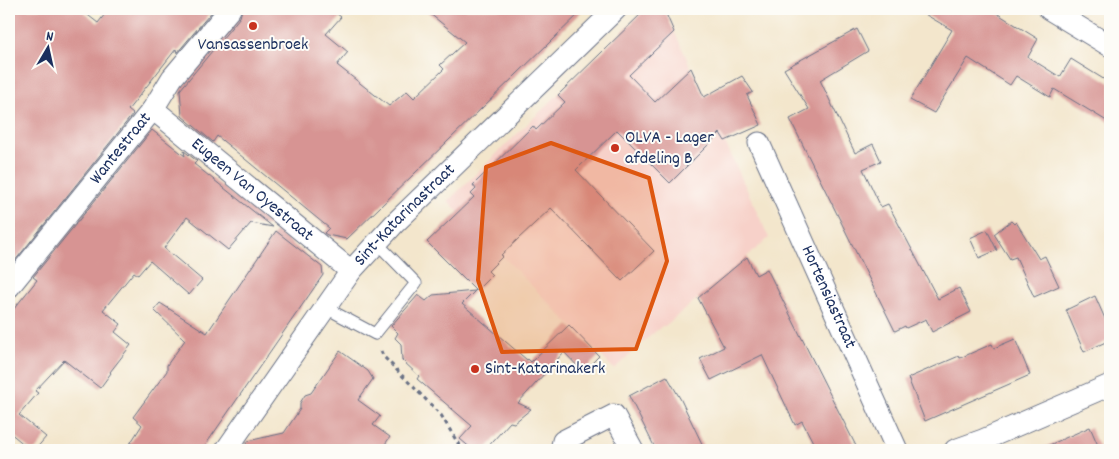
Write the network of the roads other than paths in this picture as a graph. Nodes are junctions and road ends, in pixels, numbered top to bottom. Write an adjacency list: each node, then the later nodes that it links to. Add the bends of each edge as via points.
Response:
1 (230, 9): 5 (street, Wantestraat, via 172,78)
2 (616, 9): 7 (street, Sint-Katarinastraat)
3 (1049, 9): 4 (street)
4 (1110, 46)
5 (153, 109): 8 (street, Eugeen Van Oyestraat); 9 (street, Wantestraat)
6 (760, 143): 16 (street, Hortensiastraat)
7 (377, 243): 8 (street, Sint-Katarinastraat); 10 (lane, via 416,283 375,334)
8 (351, 271): 10 (street, Sint-Katarinastraat)
9 (9, 287)
10 (326, 308): 13 (street, Sint-Katarinastraat)
11 (1110, 385): 12 (street)
12 (985, 445): 17 (street)
13 (226, 450)
14 (561, 450): 15 (street, via 563,441 614,415)
15 (633, 450)
16 (897, 450)
17 (955, 450)

